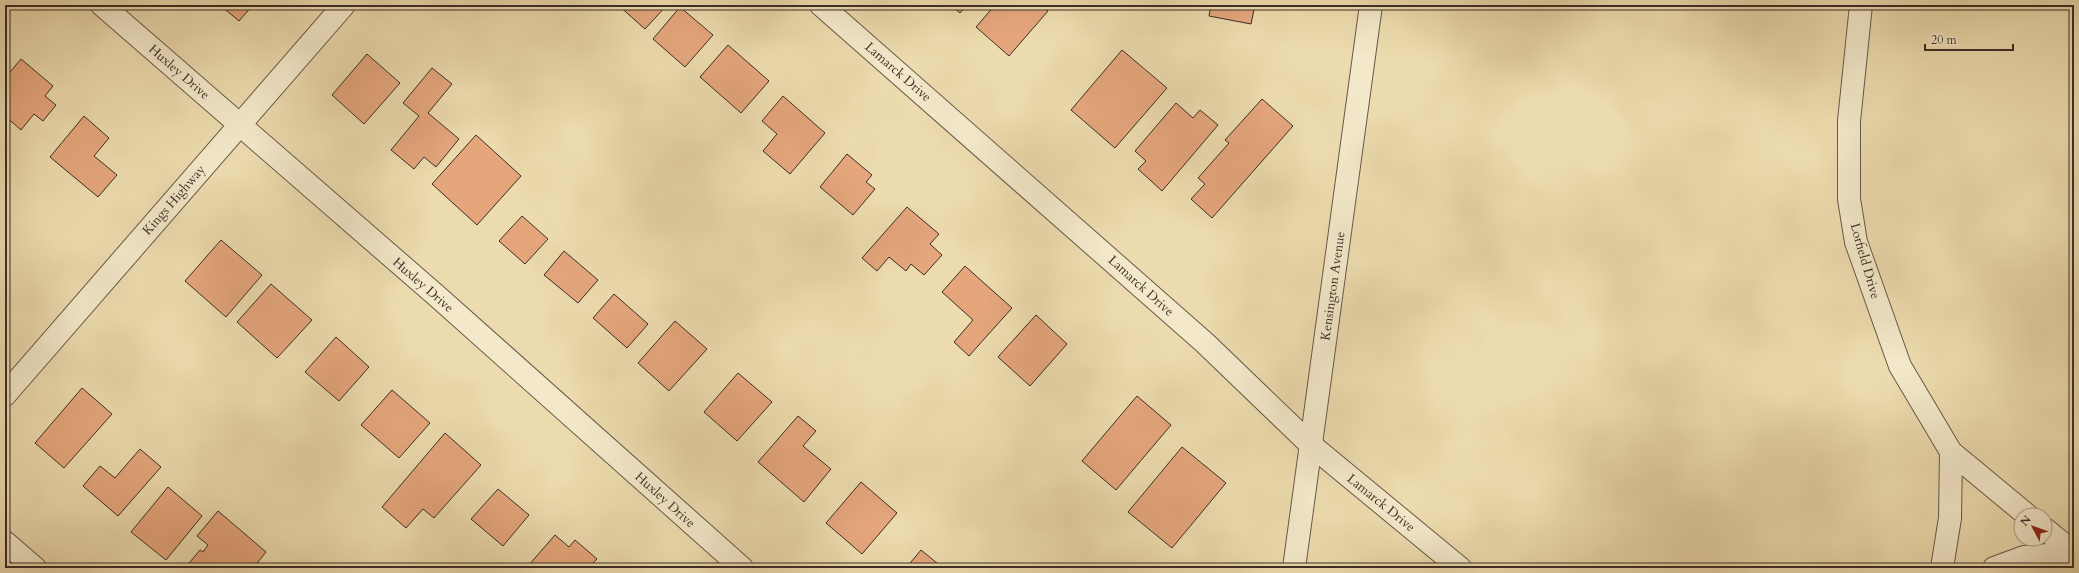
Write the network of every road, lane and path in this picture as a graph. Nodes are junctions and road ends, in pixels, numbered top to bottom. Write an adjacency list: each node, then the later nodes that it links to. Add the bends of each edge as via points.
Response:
1 (102, 5): 6 (street, Huxley Drive)
2 (344, 5): 6 (street, Kings Highway)
3 (822, 5): 8 (street, Lamarck Drive, via 1206,344)
4 (1371, 5): 8 (street, Kensington Avenue)
5 (1861, 5): 9 (street, Lorfield Drive, via 1849,121 1849,199 1856,242 1900,366)
6 (240, 125): 7 (street, Kings Highway); 15 (street, Huxley Drive, via 444,302)
7 (5, 395)
8 (1311, 445): 16 (street, Kensington Avenue); 17 (street, Lamarck Drive)
9 (1951, 452): 10 (street, Lorfield Drive); 18 (street, via 1950,518)
10 (2018, 507)
11 (2053, 535): 13 (street)
12 (5, 542): 14 (street)
13 (2074, 552): 19 (street, via 2024,557)
14 (35, 568)
15 (742, 568)
16 (1294, 568)
17 (1460, 568)
18 (1942, 568)
19 (1994, 568)

